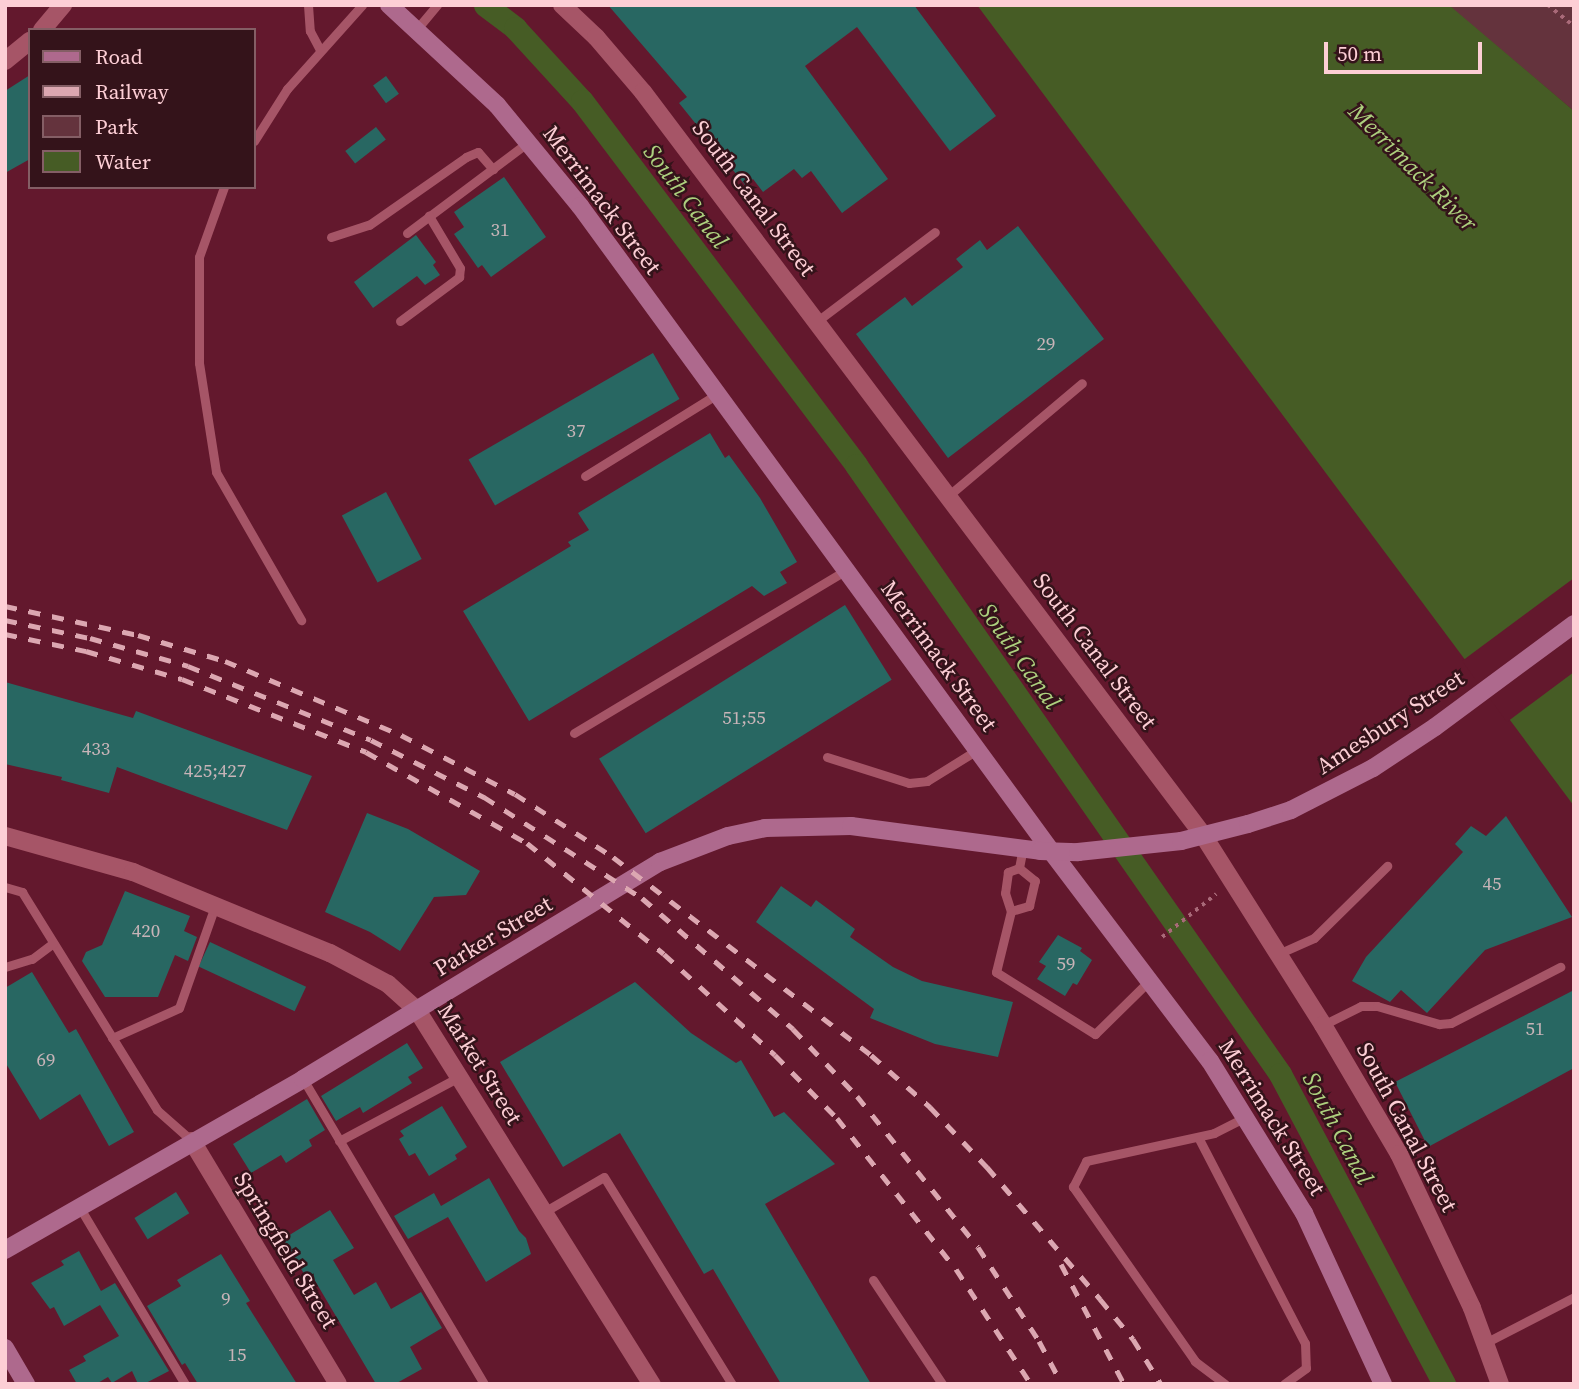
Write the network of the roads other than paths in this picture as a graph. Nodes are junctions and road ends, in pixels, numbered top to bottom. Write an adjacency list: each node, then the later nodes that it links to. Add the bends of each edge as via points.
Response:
1 (63, 5): 7 (street)
2 (308, 5): 10 (lane, via 310,31)
3 (362, 5): 10 (lane)
4 (389, 5): 8 (main road, Merrimack Street)
5 (437, 5): 8 (lane)
6 (562, 5): 21 (street, South Canal Street, via 643,92)
7 (44, 28)
8 (416, 30): 13 (main road, Merrimack Street, via 497,105)
9 (28, 43): 11 (street)
10 (320, 50): 12 (lane, via 287,89)
11 (5, 61)
12 (256, 138)
13 (528, 142): 14 (lane); 23 (main road, Merrimack Street)
14 (493, 169): 16 (lane); 19 (lane, via 478,152 466,157 369,225)
15 (223, 189): 27 (lane, via 199,257 199,363 216,472)
16 (429, 216): 18 (lane); 20 (lane, via 460,268 459,277)
17 (936, 232): 21 (lane)
18 (407, 233)
19 (331, 237)
20 (400, 321)
21 (816, 322): 25 (street, South Canal Street)
22 (1083, 383): 25 (lane)
23 (717, 394): 24 (lane); 26 (main road, Merrimack Street)
24 (585, 476)
25 (948, 496): 32 (street, South Canal Street)
26 (846, 570): 29 (lane); 30 (main road, Merrimack Street)
27 (301, 620)
28 (1574, 624): 32 (main road, Amesbury Street, via 1373,768 1291,810)
29 (574, 733)
30 (977, 750): 31 (lane, via 927,781 909,783); 35 (main road, Merrimack Street)
31 (827, 757)
32 (1203, 835): 35 (main road, Amesbury Street, via 1078,852); 42 (street, South Canal Street)
33 (5, 836): 39 (street, Market Street, via 133,872)
34 (1023, 848): 35 (main road, Parker Street); 37 (lane); 46 (main road, Parker Street, via 851,826 765,828 729,836 660,862)
35 (1051, 851): 45 (main road, Merrimack Street)
36 (1387, 866): 42 (lane, via 1314,937)
37 (1019, 869): 40 (lane, via 1008,872 1005,893); 40 (lane, via 1035,881 1029,906)
38 (5, 887): 41 (lane, via 22,892)
39 (215, 906): 46 (street, Market Street, via 330,953 388,984); 48 (lane, via 179,1007)
40 (1011, 911): 45 (lane, via 996,972 1095,1034)
41 (52, 943): 43 (lane, via 32,959); 48 (lane)
42 (1278, 954): 47 (street, South Canal Street)
43 (5, 967)
44 (1560, 967): 47 (lane, via 1451,1023 1361,1006)
45 (1150, 980): 51 (main road, Merrimack Street)
46 (417, 1010): 49 (street, Market Street); 50 (main road, Parker Street)
47 (1323, 1025): 60 (street, South Canal Street, via 1399,1154)
48 (112, 1038): 53 (lane, via 157,1110)
49 (459, 1077): 54 (lane); 56 (street, Market Street)
50 (303, 1079): 53 (main road, Parker Street); 54 (lane)
51 (1246, 1117): 52 (lane); 71 (main road, Merrimack Street, via 1304,1213)
52 (1198, 1137): 69 (lane, via 1086,1161 1073,1187 1195,1361); 70 (lane, via 1305,1343 1306,1368)
53 (192, 1141): 55 (main road, Parker Street); 64 (street, Springfield Street)
54 (340, 1141): 65 (lane)
55 (80, 1208): 57 (main road, Parker Street); 63 (lane)
56 (544, 1212): 66 (street, Market Street); 67 (lane, via 604,1177)
57 (5, 1250)
58 (873, 1280): 68 (lane)
59 (1574, 1297): 60 (lane)
60 (1485, 1343): 72 (street, South Canal Street)
61 (5, 1348): 62 (main road)
62 (26, 1384)
63 (185, 1384)
64 (338, 1384)
65 (484, 1384)
66 (652, 1384)
67 (732, 1384)
68 (942, 1384)
69 (1225, 1384)
70 (1284, 1384)
71 (1383, 1384)
72 (1500, 1384)

